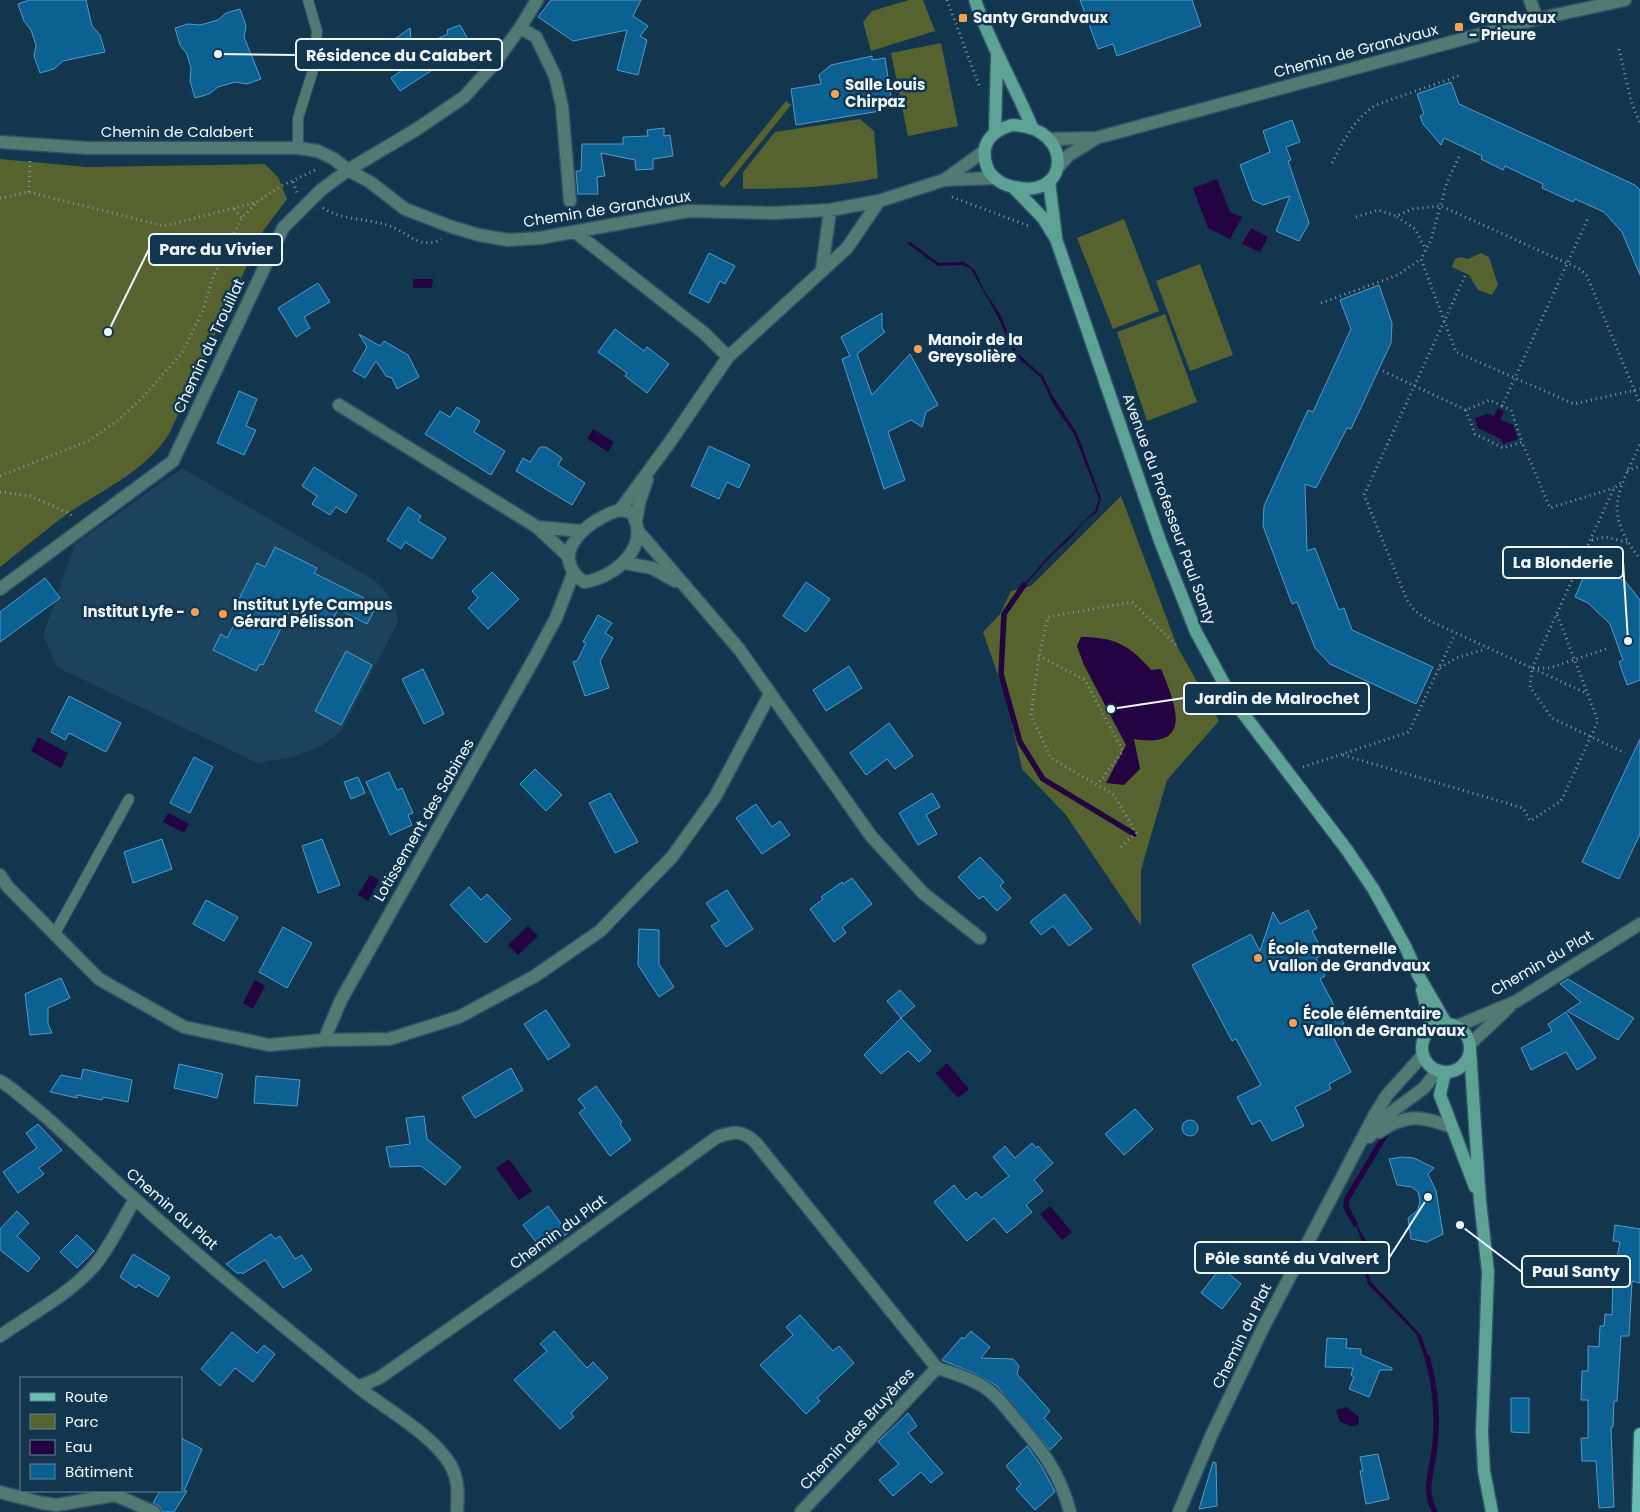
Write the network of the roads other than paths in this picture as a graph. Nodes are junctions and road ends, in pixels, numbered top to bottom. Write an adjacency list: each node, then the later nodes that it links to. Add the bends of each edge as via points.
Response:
1 (308, 0): 14 (lane, via 318,31 314,67 298,118)
2 (537, 0): 7 (street, Chemin du Trouillat)
3 (975, 0): 8 (main road)
4 (1530, 0): 6 (street)
5 (1625, 0): 6 (street, Chemin de Grandvaux)
6 (1537, 19): 12 (street, Chemin de Grandvaux)
7 (520, 28): 17 (street, Chemin du Trouillat, via 494,64 464,96 417,129); 22 (street, via 536,37 555,76 562,106)
8 (997, 56): 9 (main road, via 1014,83); 10 (main road)
9 (1032, 127): 10 (main road, via 1012,125); 11 (main road)
10 (995, 131): 15 (main road, via 986,141)
11 (1050, 139): 12 (street, Chemin de Grandvaux); 16 (main road)
12 (1090, 139): 16 (street, Chemin de Grandvaux)
13 (0, 142): 14 (street, Chemin de Calabert, via 88,148)
14 (298, 148): 17 (street, Chemin de Calabert, via 326,155)
15 (983, 152): 18 (main road, via 988,170); 19 (street, Chemin de Grandvaux)
16 (1059, 166): 20 (main road)
17 (348, 170): 25 (street, Chemin de Grandvaux, via 370,182 405,209 457,228 508,240); 39 (street, Chemin du Trouillat, via 321,190 283,228 173,461)
18 (995, 178): 19 (street, Chemin de Grandvaux); 21 (main road)
19 (944, 180): 23 (street, Chemin de Grandvaux)
20 (1050, 181): 21 (main road, via 1034,189); 26 (main road, Avenue du Professeur Paul Santy)
21 (1013, 187): 26 (main road, Avenue du Professeur Paul Santy, via 1043,218)
22 (570, 201)
23 (879, 201): 24 (street, Chemin de Grandvaux); 27 (street, via 847,248)
24 (830, 210): 25 (street, Chemin de Grandvaux, via 773,213 688,211); 27 (street)
25 (575, 232): 28 (street, via 704,332)
26 (1056, 239): 46 (main road, Avenue du Professeur Paul Santy, via 1160,541 1196,632 1233,700 1374,890)
27 (822, 268): 28 (street)
28 (728, 357): 30 (street)
29 (339, 405): 33 (street)
30 (661, 454): 31 (street); 32 (street, via 638,503)
31 (620, 510): 32 (street, via 631,512); 34 (street, via 609,513)
32 (637, 526): 36 (street, via 634,548); 38 (street)
33 (537, 527): 34 (street); 35 (street)
34 (581, 531): 35 (street, via 572,543)
35 (569, 558): 37 (street)
36 (625, 563): 37 (street, via 598,580); 38 (street, via 652,568)
37 (579, 578): 50 (street, Lotissement des Sabines, via 341,1000)
38 (682, 585): 40 (street, via 739,649)
39 (0, 589)
40 (770, 694): 45 (street, via 871,836 923,892); 50 (street, via 715,797 672,857 600,931 535,976 459,1017 389,1039)
41 (129, 799): 44 (lane)
42 (0, 875): 44 (street)
43 (1640, 924): 47 (street, Chemin du Plat)
44 (54, 935): 50 (street, via 99,979 184,1027 269,1045)
45 (980, 938)
46 (1417, 974): 48 (main road, Avenue du Professeur Paul Santy); 49 (main road, Avenue du Professeur Paul Santy)
47 (1515, 1002): 48 (street, Chemin du Plat); 51 (street)
48 (1452, 1025): 49 (main road); 51 (main road, Avenue du Professeur Paul Santy, via 1468,1037)
49 (1432, 1028): 52 (main road, via 1423,1040)
50 (324, 1040)
51 (1470, 1047): 53 (main road, via 1464,1063 1452,1071); 58 (main road)
52 (1423, 1055): 53 (main road, via 1427,1062); 56 (street, Chemin du Plat, via 1387,1095)
53 (1442, 1071): 55 (main road, via 1440,1095); 56 (street, Chemin du Plat, via 1390,1113)
54 (0, 1082): 57 (street, Chemin du Plat, via 54,1124)
55 (1452, 1127): 56 (street, Chemin du Plat, via 1429,1119 1402,1119 1374,1135); 58 (main road)
56 (1356, 1153): 68 (street, Chemin du Plat, via 1263,1328 1212,1434)
57 (135, 1199): 59 (street, via 94,1266); 61 (street, Chemin du Plat)
58 (1480, 1201): 69 (main road, via 1488,1272 1482,1432 1484,1472)
59 (0, 1336)
60 (937, 1368): 61 (street, Chemin du Plat, via 756,1143 748,1134 732,1132 717,1137 379,1378); 66 (street, Chemin des Bruyères); 67 (street, via 968,1379 994,1394 1046,1455 1063,1484)
61 (358, 1386): 65 (street, via 419,1432 450,1464 458,1490)
62 (1640, 1434): 70 (main road)
63 (0, 1492): 64 (street, via 57,1505 115,1495)
64 (154, 1512)
65 (457, 1512)
66 (800, 1512)
67 (1070, 1512)
68 (1180, 1512)
69 (1492, 1512)
70 (1638, 1512)

